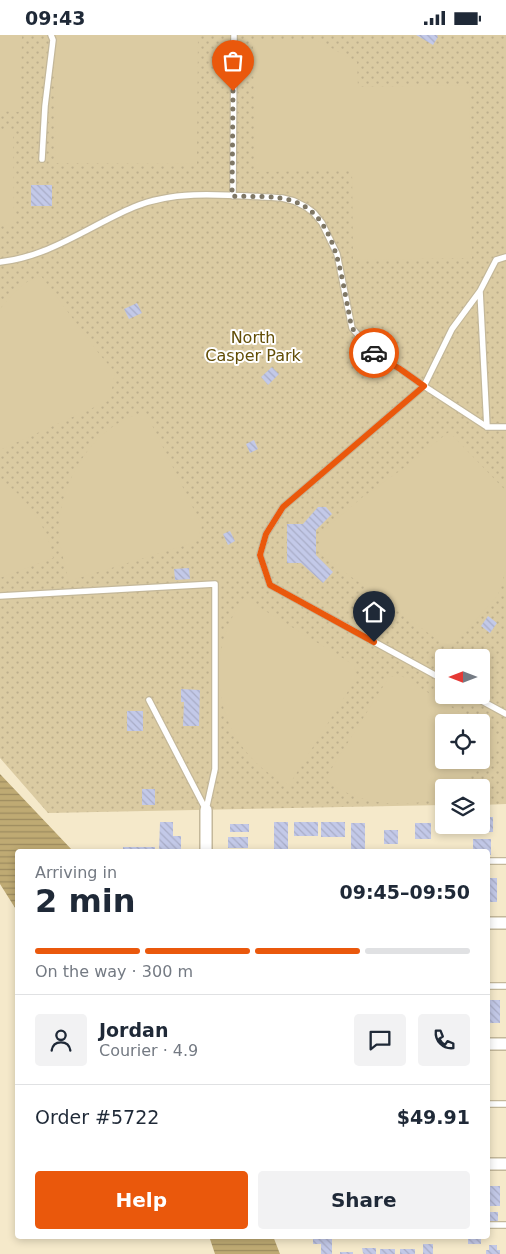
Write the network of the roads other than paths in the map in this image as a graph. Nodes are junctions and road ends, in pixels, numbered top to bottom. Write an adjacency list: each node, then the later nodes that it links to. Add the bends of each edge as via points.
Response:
1 (51, 35): 3 (lane)
2 (234, 35): 4 (lane)
3 (42, 159)
4 (232, 196): 6 (lane, via 198,195 154,200 38,254); 8 (lane, via 282,198 314,213 336,254 352,328 373,352)
5 (506, 257): 7 (lane, via 496,259)
6 (0, 262)
7 (480, 291): 8 (lane, via 452,329); 9 (lane)
8 (424, 386): 9 (lane); 12 (lane, via 283,507 266,534 260,555 270,585)
9 (487, 427): 10 (lane)
10 (506, 427)
11 (0, 595): 16 (lane, via 215,583 215,769)
12 (435, 675)
13 (149, 700): 16 (lane)
14 (487, 704): 15 (lane)
15 (506, 715)
16 (206, 810): 17 (street)
17 (206, 849)
18 (490, 861): 19 (lane)
19 (506, 861)
20 (490, 923): 21 (street)
21 (506, 923)
22 (490, 986): 23 (lane)
23 (506, 986)
24 (506, 1043): 25 (street)
25 (490, 1044)
26 (490, 1104): 27 (lane)
27 (506, 1104)
28 (490, 1164): 29 (street)
29 (506, 1164)
30 (490, 1225): 31 (lane)
31 (506, 1225)

